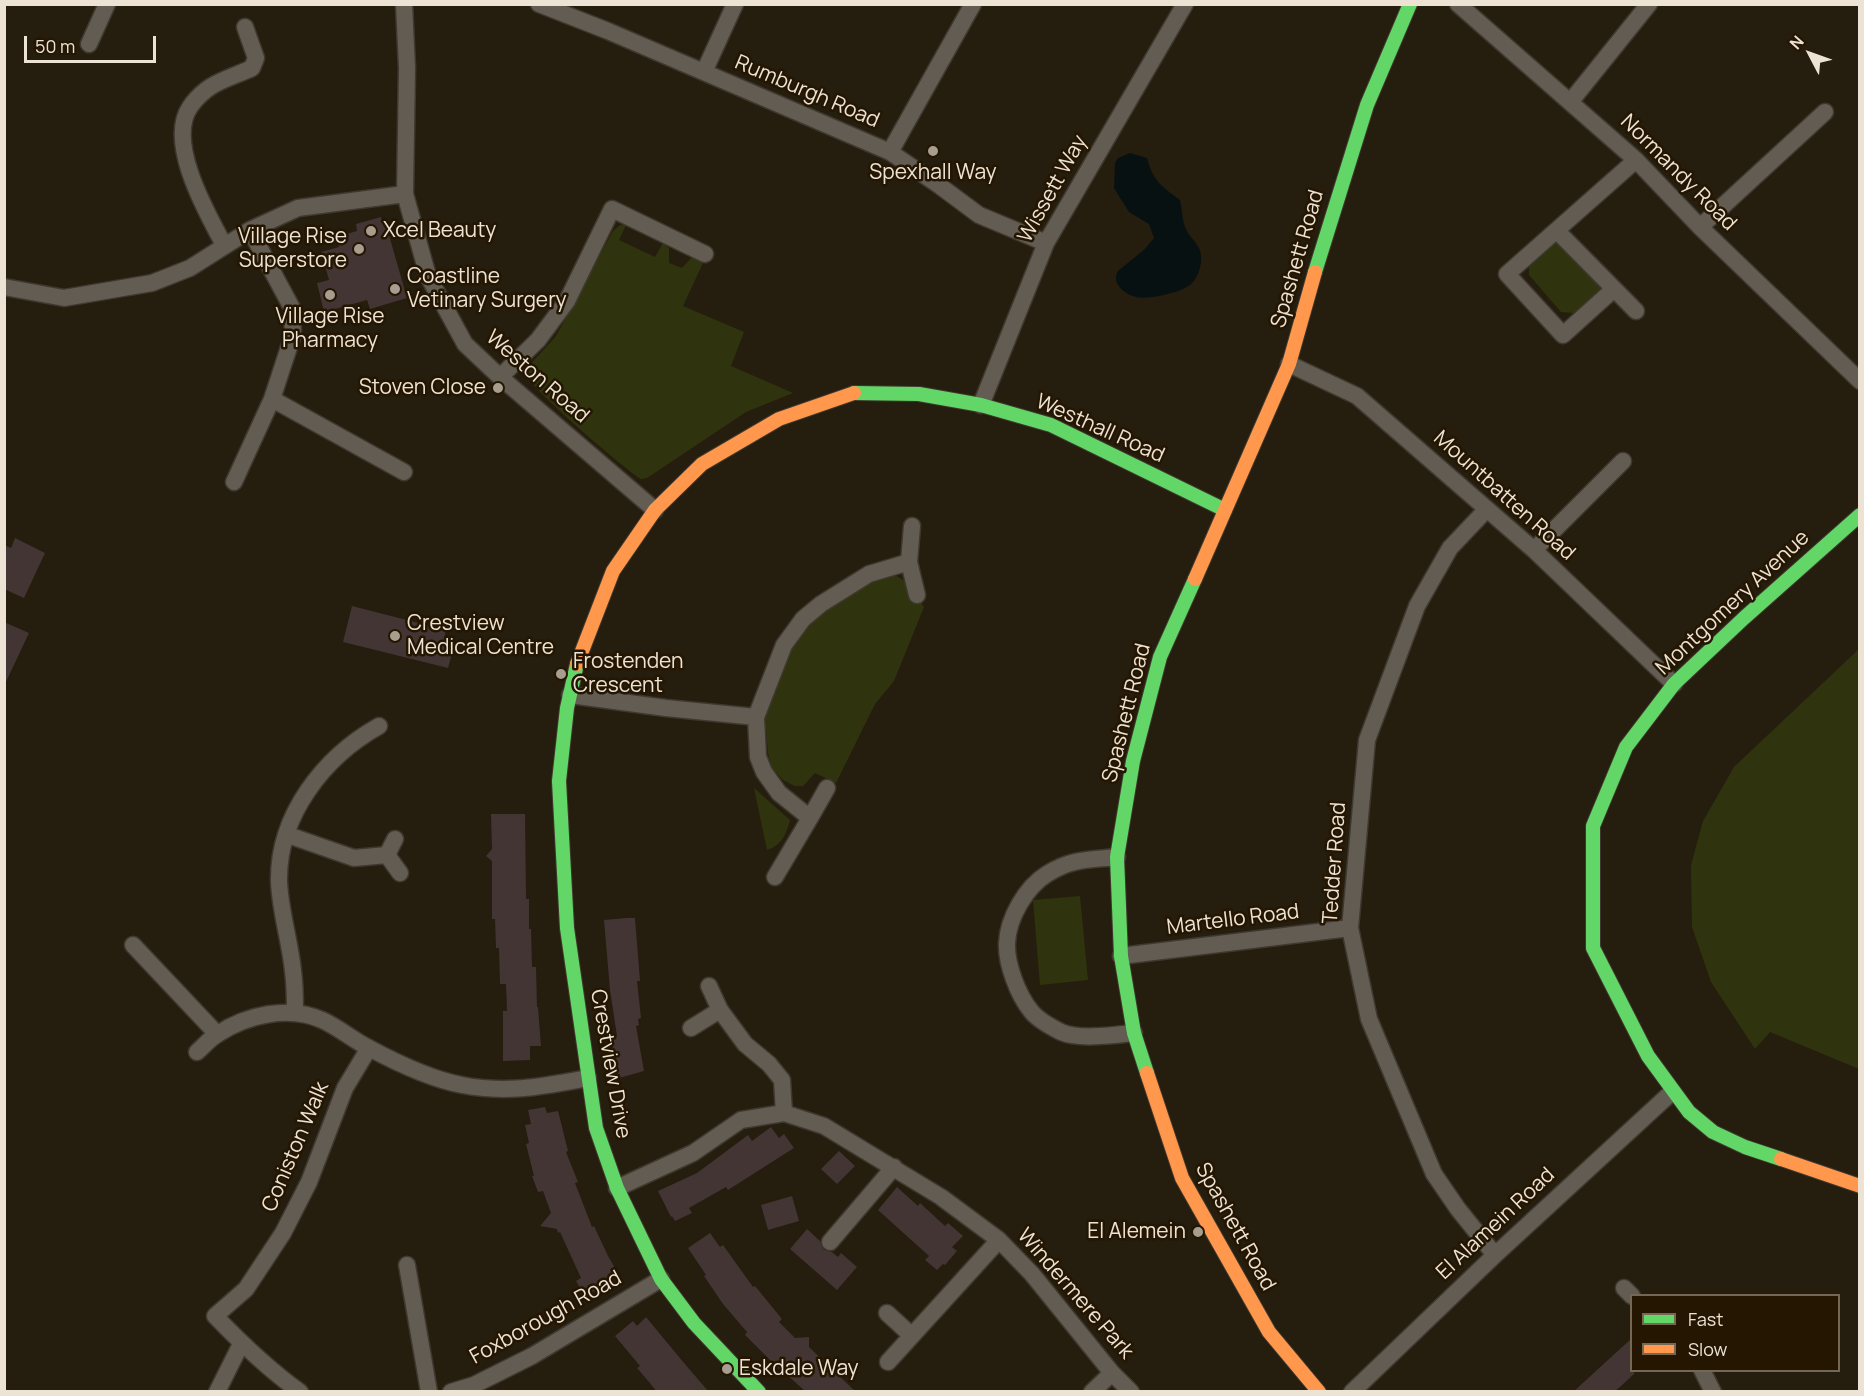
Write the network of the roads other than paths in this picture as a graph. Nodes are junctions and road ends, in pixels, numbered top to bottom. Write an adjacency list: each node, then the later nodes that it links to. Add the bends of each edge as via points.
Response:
1 (404, 4): 17 (street, Weston Road)
2 (539, 4): 12 (street, Rumburgh Road)
3 (735, 4): 12 (street)
4 (973, 4): 15 (street)
5 (1185, 4): 21 (street, Wissett Way)
6 (1410, 4): 27 (street, Spashett Road, via 1367,105)
7 (1458, 4): 13 (street, Normandy Road)
8 (1649, 4): 13 (street)
9 (106, 5): 11 (street)
10 (245, 27): 22 (street, via 256,57 252,68 207,89 189,107 183,129 184,151 195,190)
11 (90, 44)
12 (704, 72): 15 (street, Rumburgh Road)
13 (1571, 101): 16 (street, Normandy Road)
14 (1825, 112): 18 (street)
15 (890, 152): 21 (street, Rumburgh Road, via 979,215)
16 (1636, 160): 18 (street, Normandy Road); 20 (street)
17 (405, 194): 19 (street, via 298,208); 28 (street, Weston Road, via 428,276 465,344)
18 (1700, 227): 29 (street, Normandy Road)
19 (250, 230): 22 (street); 30 (street, via 292,308 293,335)
20 (1557, 231): 25 (street); 25 (street, via 1507,274 1563,334)
21 (1046, 243): 31 (street, Wissett Way)
22 (224, 245): 24 (street, via 190,268 152,283 64,298)
23 (705, 254): 28 (street, via 612,209 567,301 538,340)
24 (4, 287)
25 (1614, 288): 26 (street)
26 (1635, 311)
27 (1289, 364): 35 (street, Mountbatten Road, via 1357,396); 37 (street, Spashett Road)
28 (500, 377): 36 (street, Weston Road)
29 (1860, 381)
30 (272, 399): 33 (street); 34 (street)
31 (981, 405): 36 (street, Westhall Road, via 920,394 854,393 780,419 702,464); 37 (street, Westhall Road, via 1051,425)
32 (1623, 461): 40 (street)
33 (404, 472)
34 (234, 482)
35 (1487, 509): 40 (street, Mountbatten Road); 55 (street, Tedder Road, via 1450,548 1417,606 1367,740)
36 (655, 510): 44 (street, Westhall Road, via 613,571 578,661)
37 (1225, 510): 52 (street, Spashett Road, via 1160,657 1133,761)
38 (1860, 515): 43 (street, Montgomery Avenue)
39 (912, 526): 41 (street)
40 (1534, 550): 43 (street, Mountbatten Road)
41 (909, 562): 42 (street); 45 (street, via 869,574 802,620 784,645)
42 (917, 595)
43 (1674, 684): 67 (street, Montgomery Avenue, via 1626,747 1593,826 1593,948 1648,1056)
44 (570, 695): 45 (street); 66 (street, Crestview Drive, via 559,781 567,928)
45 (756, 717): 48 (street, via 758,757 764,772 779,794)
46 (379, 726): 49 (street, via 349,745 321,772 309,788)
47 (828, 788): 48 (street)
48 (810, 818): 54 (street)
49 (288, 835): 51 (street, via 354,858); 60 (street, via 279,880)
50 (394, 839): 51 (street)
51 (387, 855): 53 (street)
52 (1118, 857): 57 (street, Spashett Road); 62 (street, via 1071,861 1046,874 1028,891 1012,918 1007,943 1013,980 1032,1012 1063,1033 1093,1037)
53 (400, 873)
54 (775, 876)
55 (1350, 928): 57 (street, Martello Road); 74 (street, Tedder Road, via 1369,1019 1434,1174)
56 (133, 945): 63 (street)
57 (1121, 956): 62 (street, Spashett Road)
58 (709, 986): 59 (street)
59 (720, 1010): 61 (street); 68 (street, via 745,1044 782,1080)
60 (295, 1012): 63 (street, via 253,1017); 64 (street, via 321,1019)
61 (691, 1028)
62 (1134, 1033): 90 (street, Spashett Road, via 1182,1178 1269,1332)
63 (217, 1034): 65 (street)
64 (369, 1048): 66 (street, via 422,1072 486,1089 521,1090); 79 (street, Coniston Walk, via 345,1088 309,1182 283,1233 246,1290 215,1316)
65 (197, 1052)
66 (588, 1078): 71 (street, Crestview Drive, via 596,1128)
67 (1672, 1092): 70 (street, Montgomery Avenue, via 1713,1132 1745,1147); 74 (street, El Alamein Road)
68 (784, 1113): 69 (street, Windermere Park, via 824,1126); 71 (street, Windermere Park, via 741,1120 693,1152)
69 (894, 1167): 72 (street, Windermere Park); 73 (street)
70 (1860, 1186)
71 (617, 1188): 76 (street, Crestview Drive)
72 (999, 1240): 78 (street); 82 (street, Windermere Park, via 1032,1274)
73 (830, 1242)
74 (1495, 1254): 91 (street, El Alamein Road)
75 (407, 1265): 85 (street)
76 (661, 1279): 86 (street, Foxborough Road, via 532,1356); 87 (street, Crestview Drive, via 694,1323)
77 (887, 1313): 78 (street)
78 (911, 1335): 80 (street)
79 (241, 1344): 83 (street); 84 (street)
80 (888, 1362)
81 (1703, 1372): 92 (street)
82 (1112, 1373): 88 (street); 89 (street, Windermere Park)
83 (218, 1392)
84 (300, 1392)
85 (429, 1392)
86 (451, 1392)
87 (759, 1392)
88 (1092, 1392)
89 (1131, 1392)
90 (1319, 1392)
91 (1352, 1392)
92 (1713, 1392)

